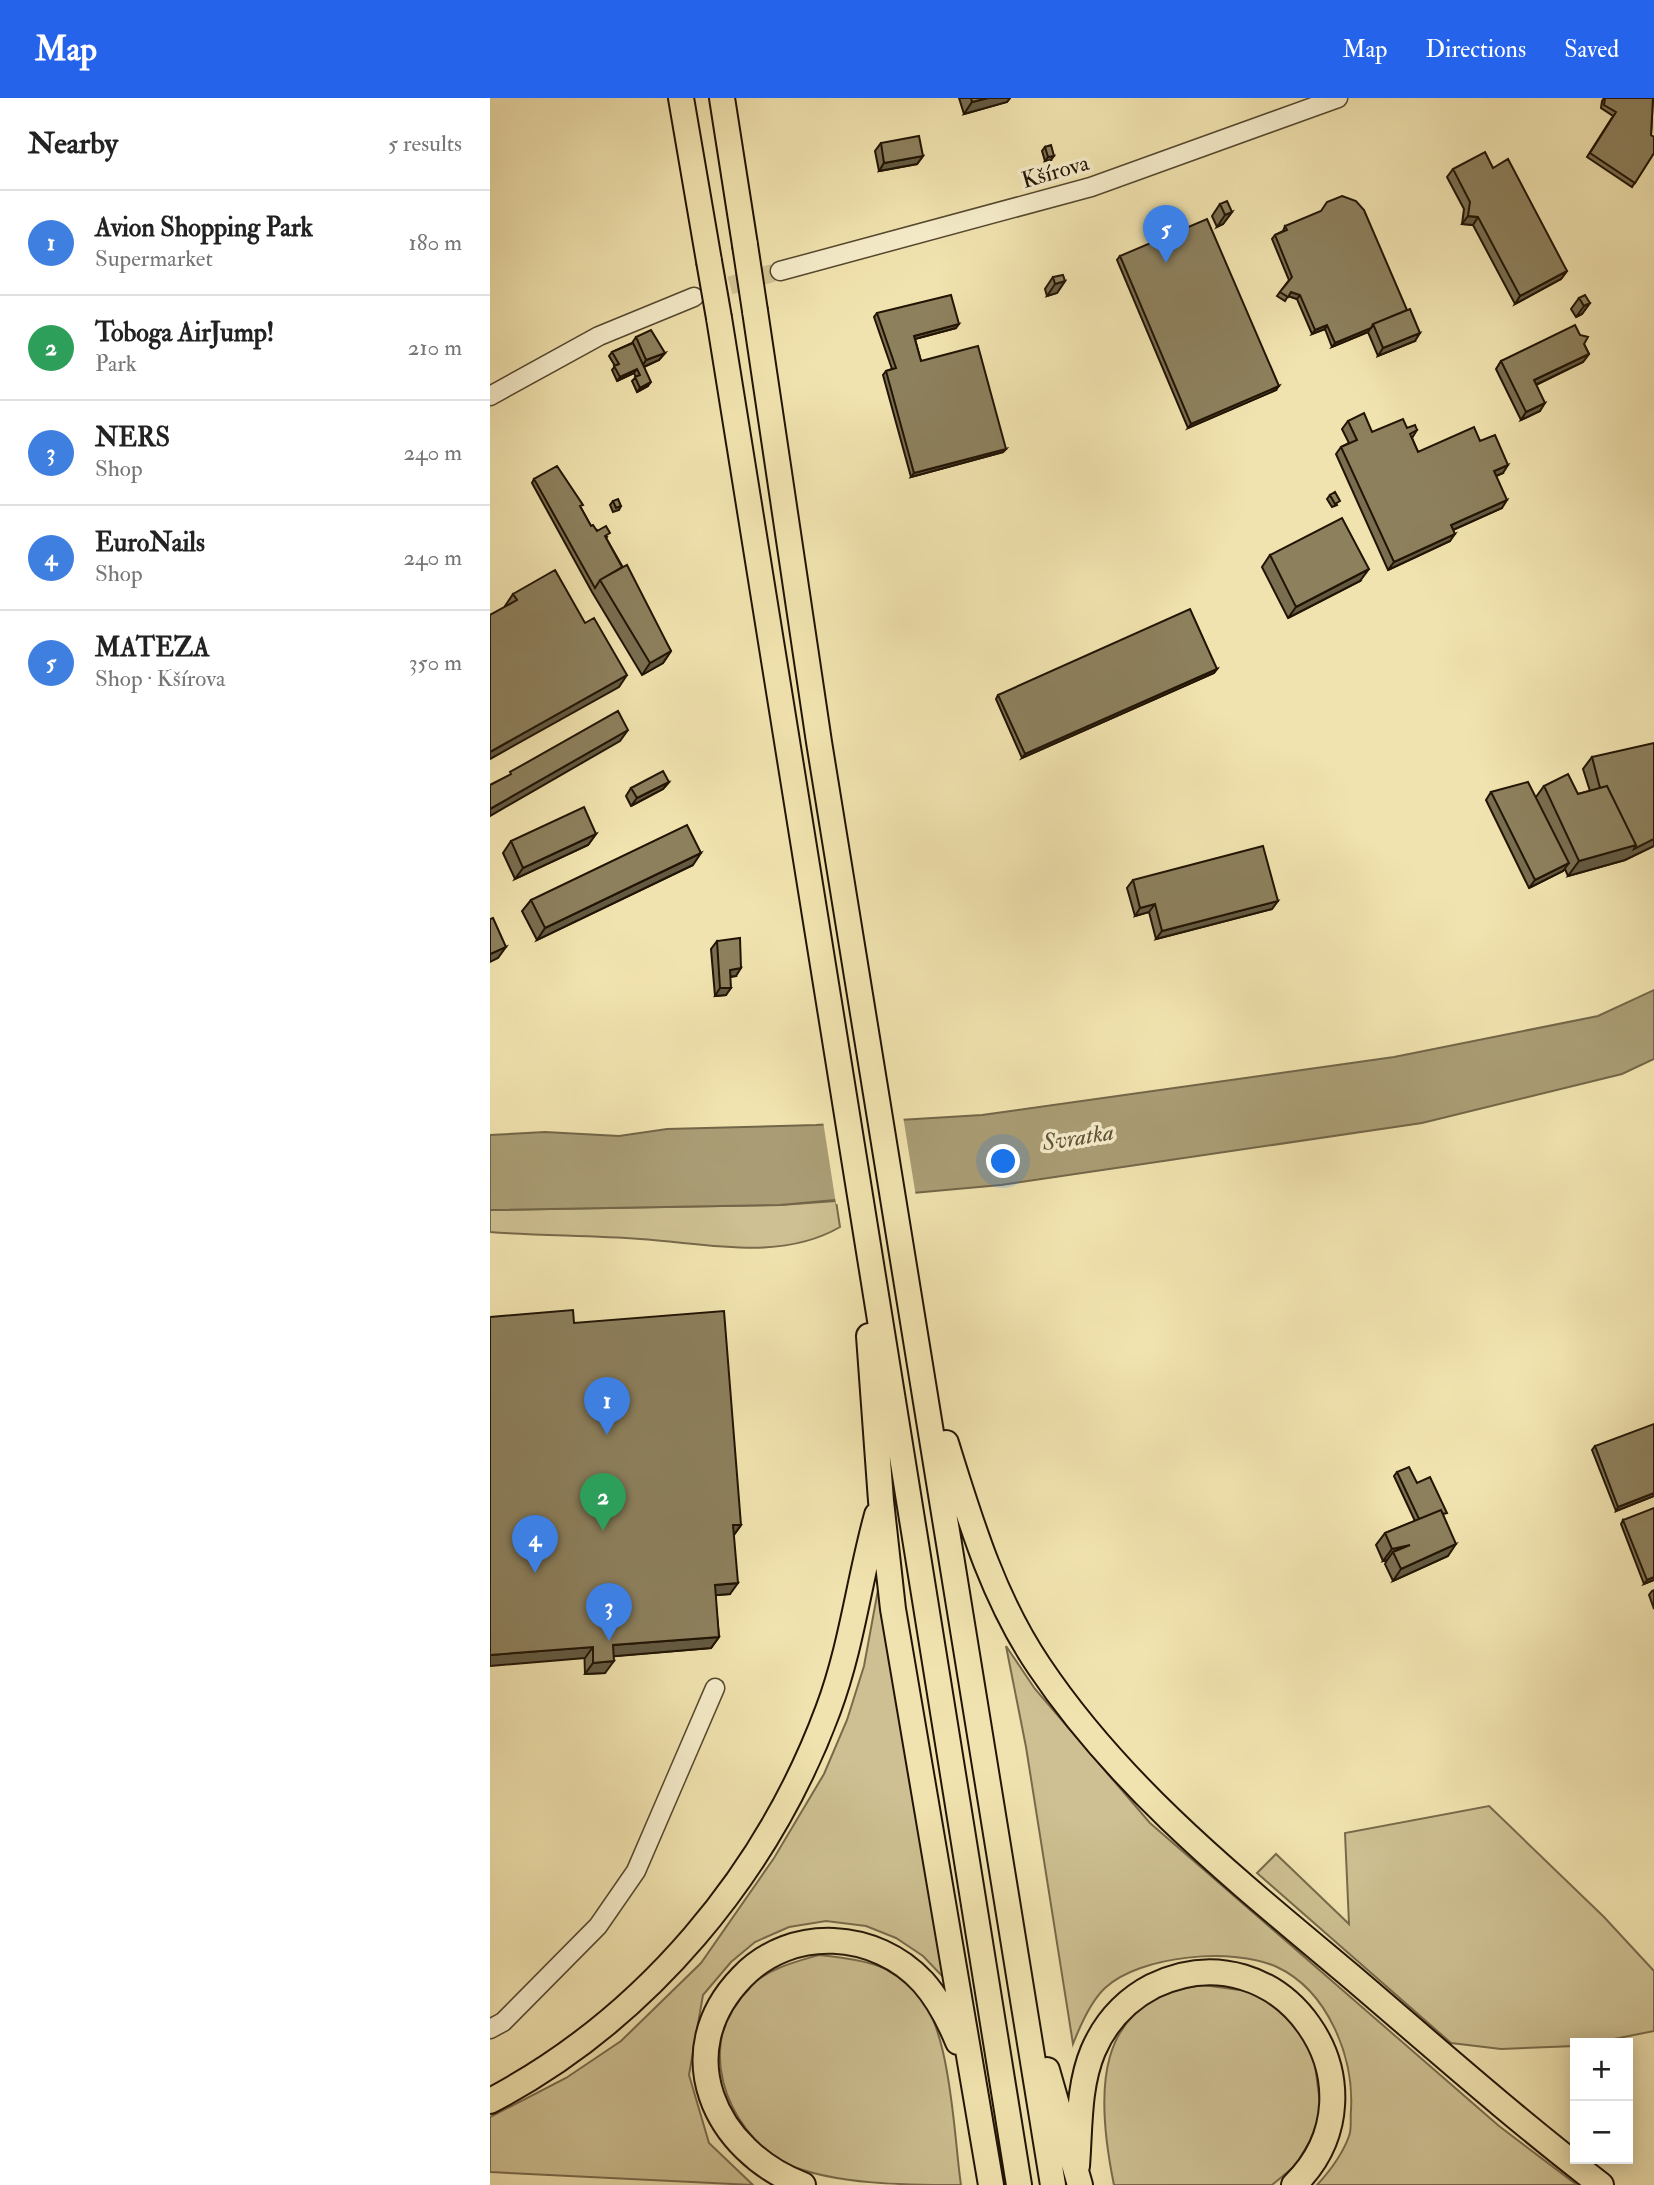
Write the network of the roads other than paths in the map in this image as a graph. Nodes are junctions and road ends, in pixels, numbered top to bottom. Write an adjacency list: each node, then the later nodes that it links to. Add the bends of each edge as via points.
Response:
1 (681, 98): 7 (highway, bridge)
2 (722, 98): 8 (highway, bridge)
3 (1338, 98): 4 (street, Kšírova, via 1091,187)
4 (780, 271)
5 (694, 296): 6 (street, via 599,336)
6 (490, 397)
7 (870, 1262): 9 (highway, via 869,1358); 15 (highway)
8 (920, 1362): 11 (highway); 21 (highway, via 972,1527 1011,1619 1038,1665 1103,1752 1280,1917)
9 (881, 1501): 13 (highway, via 893,1609); 14 (highway, via 853,1628 828,1709 795,1787 752,1862 700,1931 640,1993 574,2049)
10 (715, 1688): 12 (street, via 636,1871 598,1926 503,2022)
11 (1022, 1989): 16 (highway); 17 (highway)
12 (490, 2029)
13 (974, 2084): 18 (highway, via 942,2008 922,1981 899,1962 872,1948 838,1940 804,1942 771,1955 743,1976 722,2003 710,2036 708,2079 721,2120 742,2148 768,2168); 19 (highway)
14 (490, 2101)
15 (1017, 2173)
16 (1051, 2174)
17 (1078, 2176): 20 (highway, via 1084,2080 1094,2048 1111,2021 1131,2000 1161,1982 1195,1974 1226,1974 1257,1981 1287,2000 1311,2027 1325,2055 1331,2085 1328,2125 1314,2160)
18 (803, 2185)
19 (991, 2185)
20 (1294, 2185)
21 (1601, 2185)

